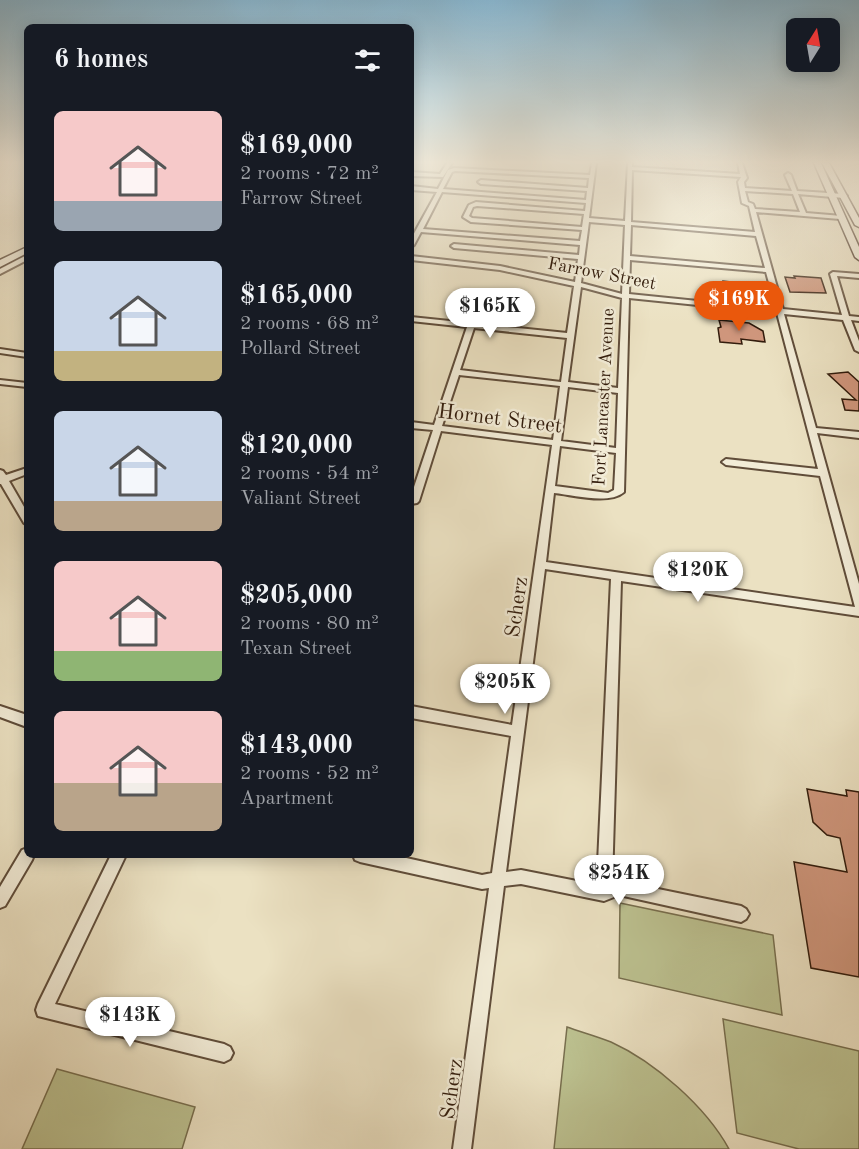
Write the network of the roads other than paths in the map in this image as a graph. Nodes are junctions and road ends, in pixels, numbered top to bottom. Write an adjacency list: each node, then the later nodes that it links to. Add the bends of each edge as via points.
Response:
1 (426, 217): 11 (street)
2 (466, 217): 10 (street)
3 (587, 217): 8 (street, Scherz)
4 (627, 217): 9 (street, Fort Lancaster Avenue)
5 (754, 217): 12 (street)
6 (835, 217): 7 (street)
7 (840, 217): 14 (street)
8 (587, 220): 9 (street); 10 (street, Scherz)
9 (627, 224): 12 (street); 21 (street, Fort Lancaster Avenue)
10 (585, 229): 15 (street, Scherz)
11 (419, 230): 13 (street); 15 (street)
12 (759, 234): 24 (street)
13 (414, 240)
14 (855, 242): 19 (street)
15 (584, 243): 18 (street, Scherz)
16 (454, 246): 18 (street)
17 (24, 252): 23 (street)
18 (582, 257): 27 (street, Scherz)
19 (859, 257)
20 (414, 258): 27 (street, Farrow Street, via 480,265)
21 (627, 258): 24 (street); 28 (street, Fort Lancaster Avenue)
22 (24, 260): 25 (street)
23 (0, 264)
24 (769, 270): 29 (street)
25 (0, 272)
26 (859, 276): 30 (street, via 833,274)
27 (578, 284): 28 (street, Farrow Street); 34 (street, Scherz)
28 (626, 296): 29 (street, Farrow Street); 42 (street, Fort Lancaster Avenue)
29 (781, 311): 30 (street, Farrow Street); 45 (street)
30 (846, 317): 32 (street, Farrow Street); 35 (street)
31 (414, 319): 33 (street)
32 (859, 319)
33 (471, 325): 34 (street); 38 (street)
34 (572, 336): 41 (street, Scherz)
35 (859, 350)
36 (0, 351): 37 (street)
37 (24, 355)
38 (456, 372): 41 (street); 44 (street)
39 (0, 382): 40 (street)
40 (24, 385)
41 (565, 385): 42 (street); 47 (street, Scherz)
42 (622, 391): 48 (street, Fort Lancaster Avenue)
43 (414, 425): 44 (street, Hornet Street)
44 (437, 428): 47 (street, Hornet Street); 54 (street)
45 (812, 430): 46 (street); 51 (street)
46 (859, 435)
47 (556, 442): 48 (street, Hornet Street); 53 (street, Scherz)
48 (620, 451): 53 (street, Fort Lancaster Avenue, via 617,494)
49 (726, 462): 51 (street)
50 (24, 472): 52 (street)
51 (823, 473): 58 (street)
52 (2, 477): 55 (street)
53 (551, 489): 56 (street, Scherz)
54 (414, 498)
55 (24, 516)
56 (541, 566): 57 (street); 63 (street, Scherz)
57 (616, 576): 59 (street); 68 (street)
58 (859, 604)
59 (859, 612)
60 (0, 711): 62 (street)
61 (414, 713): 63 (street)
62 (24, 720)
63 (518, 732): 67 (street, Scherz)
64 (25, 858): 69 (street)
65 (118, 858): 71 (street, via 44,1010)
66 (374, 858): 67 (street, via 482,882)
67 (499, 879): 68 (street, via 521,877); 72 (street, Scherz)
68 (604, 894): 70 (street, via 619,888)
69 (0, 901)
70 (741, 914)
71 (224, 1053)
72 (462, 1149)

